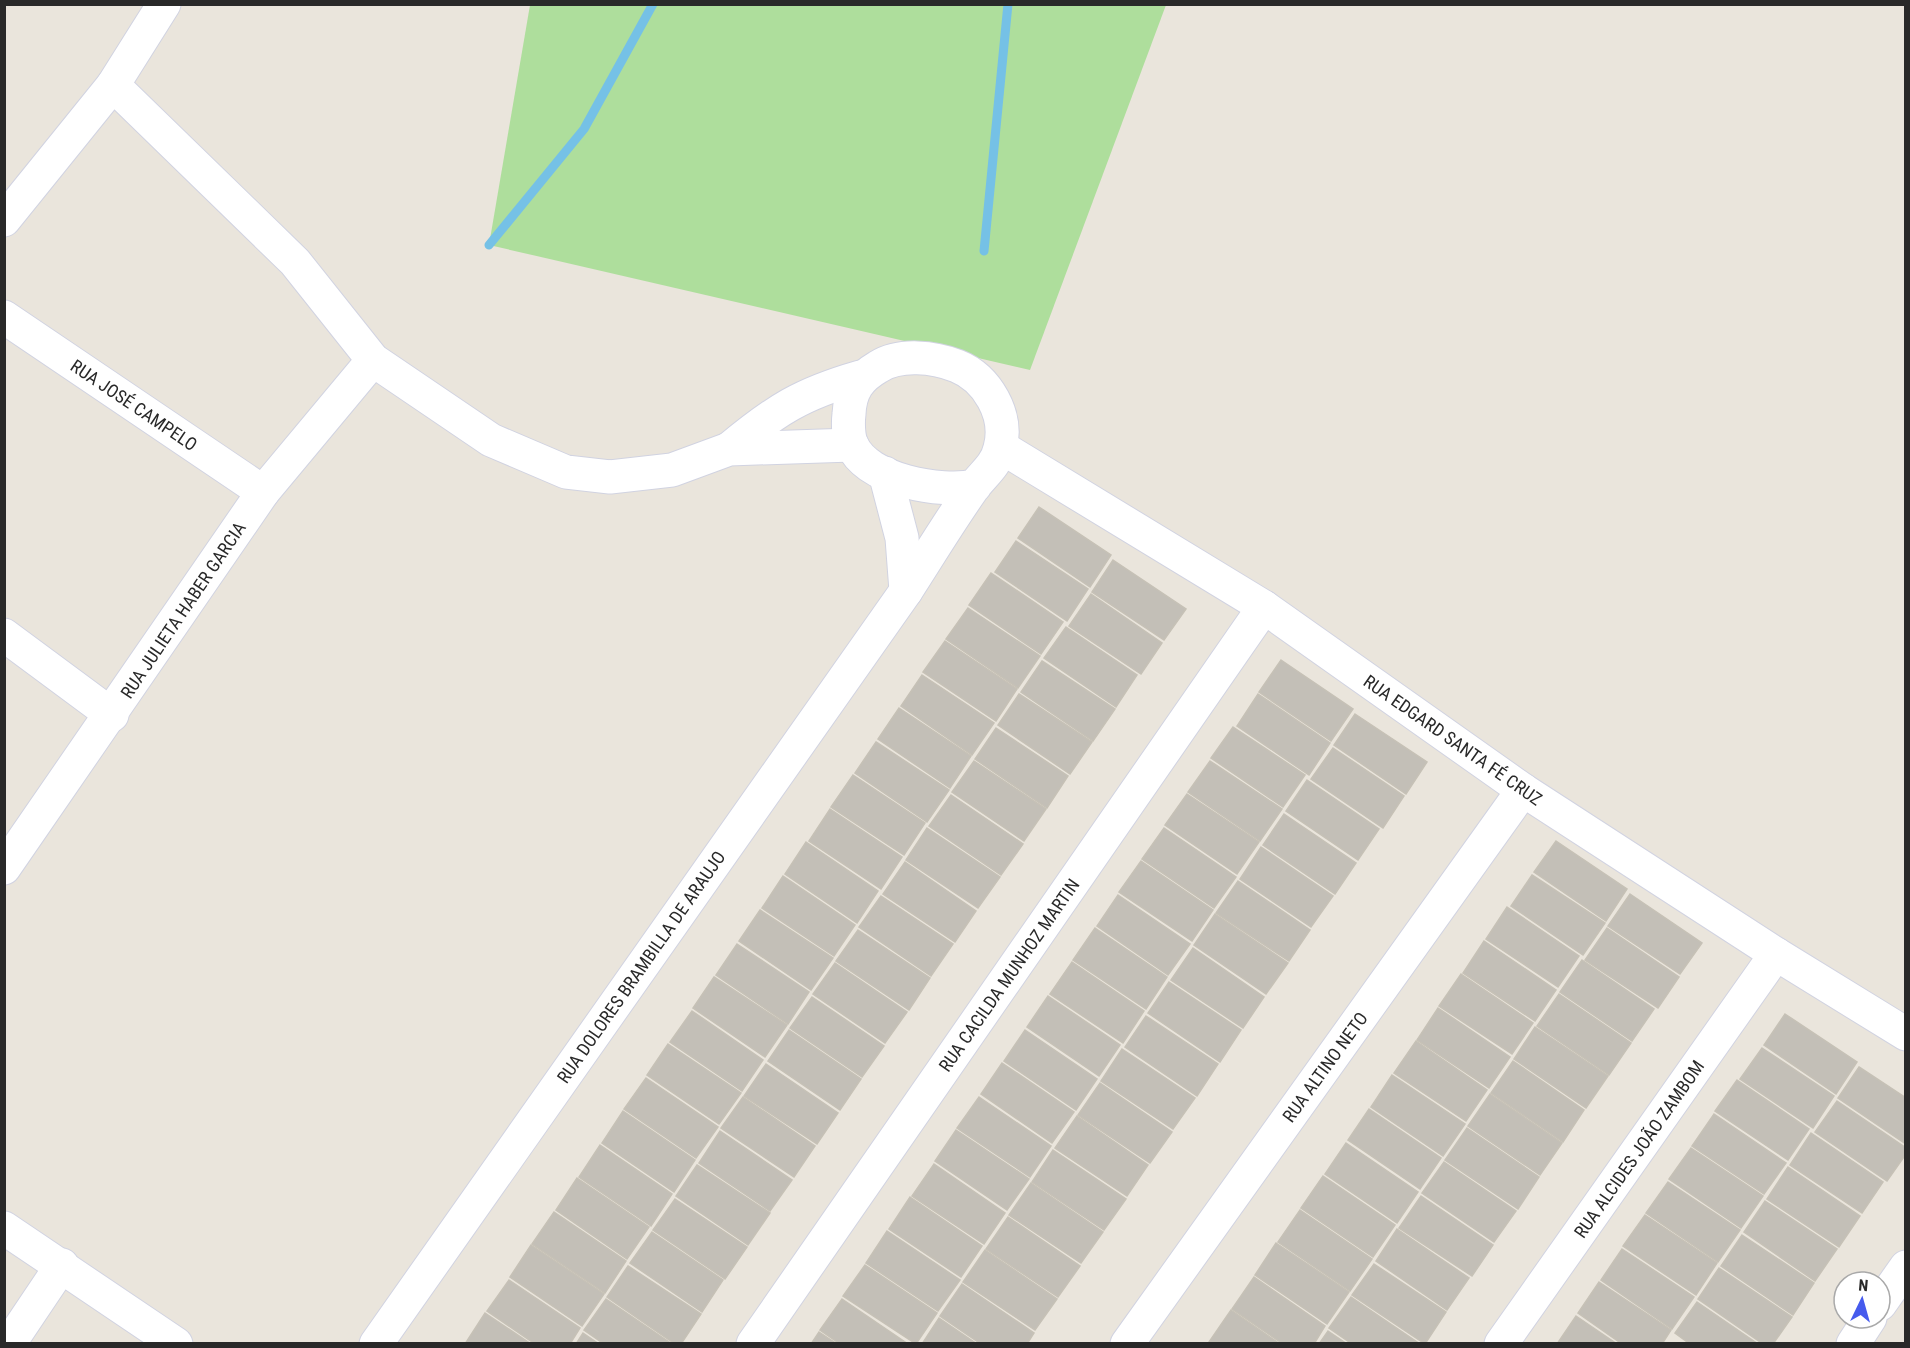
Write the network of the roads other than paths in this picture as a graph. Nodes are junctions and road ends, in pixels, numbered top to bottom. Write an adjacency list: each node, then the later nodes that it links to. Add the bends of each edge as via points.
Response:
1 (164, 4): 2 (street)
2 (113, 85): 3 (street); 5 (street, via 295,262)
3 (4, 220)
4 (4, 317): 12 (street, RUA JOSÉ CAMPELO)
5 (373, 360): 9 (street, via 491,440 566,472 610,477 672,470); 12 (street, RUA JULIETA HABER GARCIA)
6 (860, 378): 7 (street, via 849,401); 8 (street, via 885,362 916,358 960,367 985,386 994,399 1000,419); 9 (street, via 799,398)
7 (852, 445): 9 (street); 10 (street, via 866,461)
8 (1001, 447): 11 (street, via 994,465); 14 (street, RUA EDGARD SANTA FÉ CRUZ)
9 (729, 449)
10 (885, 472): 11 (street, via 936,489); 13 (street, via 902,538)
11 (975, 486): 13 (street, RUA DOLORES BRAMBILLA DE ARAUJO)
12 (263, 492): 16 (street, RUA JULIETA HABER GARCIA)
13 (906, 591): 28 (street, RUA DOLORES BRAMBILLA DE ARAUJO)
14 (1264, 608): 17 (street, RUA EDGARD SANTA FÉ CRUZ); 29 (street, RUA CACILDA MUNHOZ MARTIN)
15 (4, 635): 16 (street)
16 (112, 715): 18 (street, RUA JULIETA HABER GARCIA)
17 (1523, 790): 19 (street, RUA EDGARD SANTA FÉ CRUZ); 30 (street, RUA ALTINO NETO)
18 (4, 868)
19 (1776, 954): 20 (street, RUA EDGARD SANTA FÉ CRUZ); 31 (street, RUA ALCIDES JOÃO ZAMBOM)
20 (1905, 1034)
21 (4, 1228): 22 (street)
22 (62, 1265): 26 (street); 27 (street)
23 (1905, 1267): 24 (street)
24 (1892, 1286)
25 (1862, 1330): 32 (street)
26 (9, 1344)
27 (176, 1344)
28 (376, 1344)
29 (753, 1344)
30 (1127, 1344)
31 (1501, 1344)
32 (1853, 1344)

